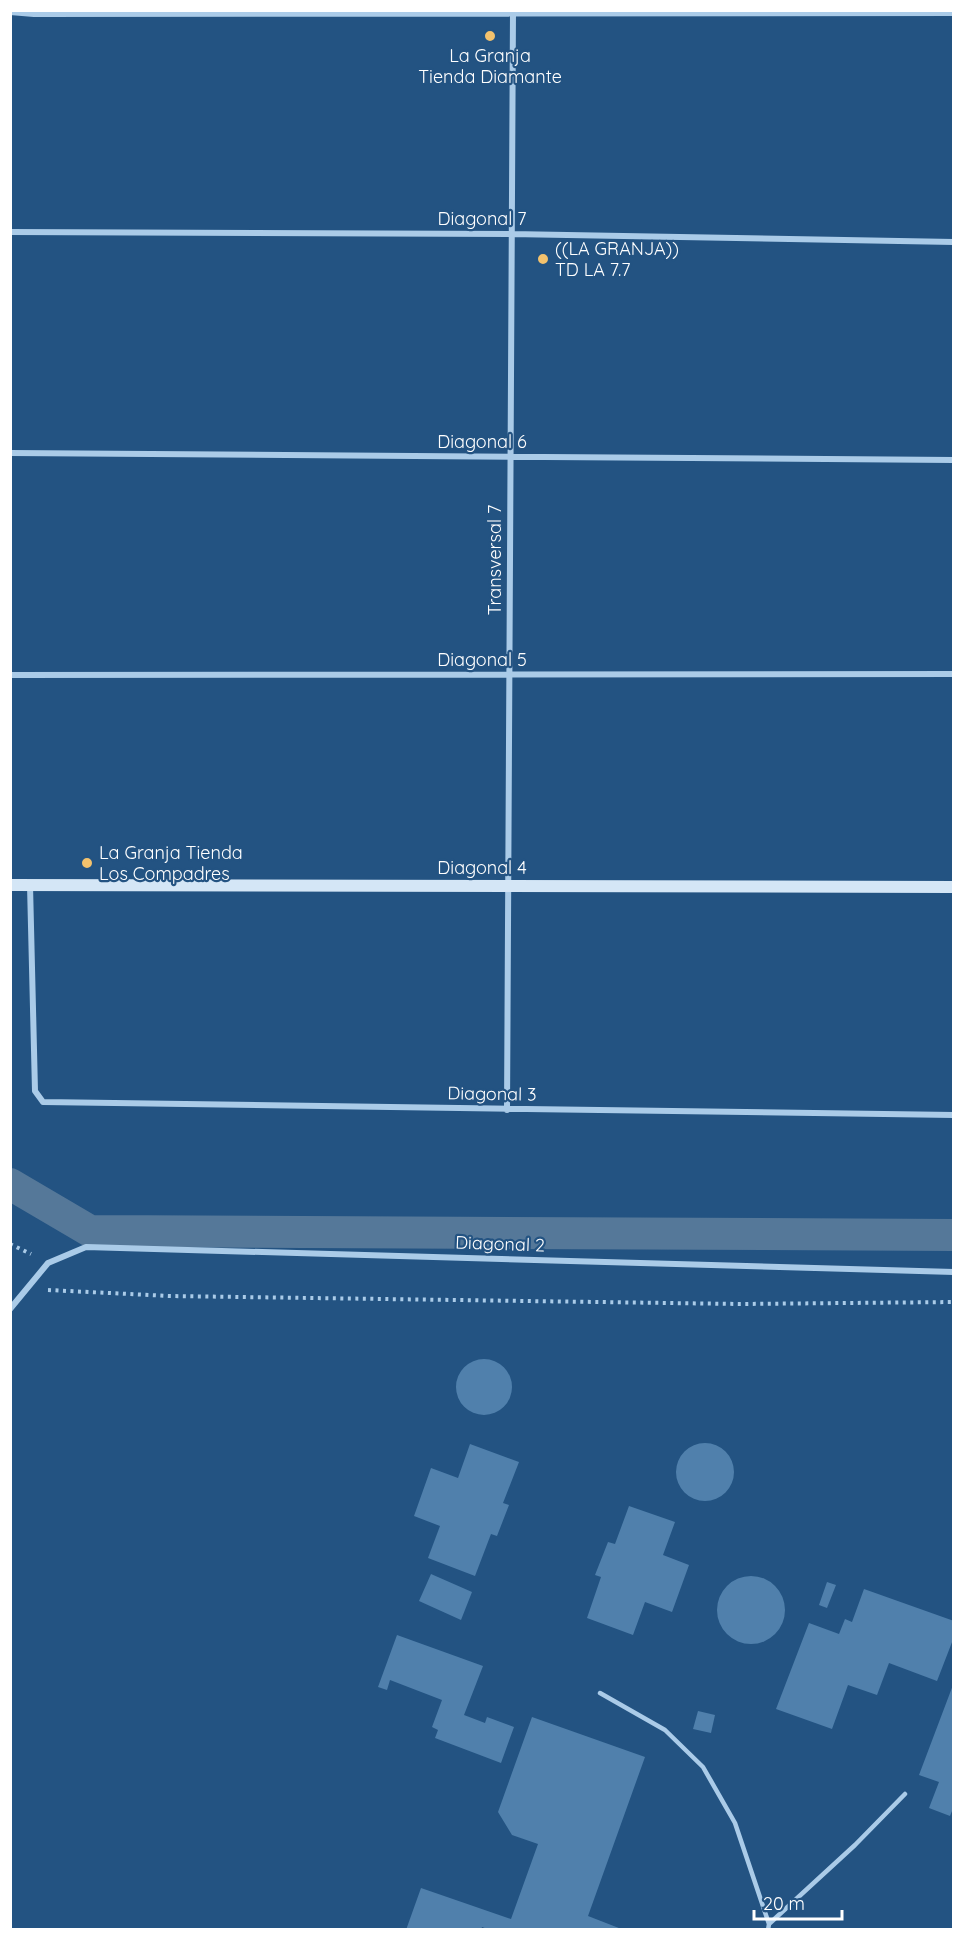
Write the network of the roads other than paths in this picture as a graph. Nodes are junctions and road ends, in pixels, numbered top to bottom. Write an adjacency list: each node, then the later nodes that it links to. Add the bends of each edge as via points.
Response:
1 (10, 12): 2 (street)
2 (34, 12): 3 (street)
3 (513, 13): 4 (street); 6 (street, Transversal 7)
4 (954, 13)
5 (10, 232): 6 (street, Diagonal 7)
6 (511, 234): 7 (street, Diagonal 7); 9 (street, Transversal 7)
7 (954, 242)
8 (10, 453): 9 (street, Diagonal 6)
9 (510, 457): 10 (street, Diagonal 6); 13 (street, Transversal 7)
10 (954, 460)
11 (954, 674): 13 (street, Diagonal 5)
12 (10, 675): 13 (street, Diagonal 5)
13 (509, 675): 16 (street, Transversal 7)
14 (10, 885): 15 (street, Diagonal 4)
15 (30, 885): 16 (street, Diagonal 4); 18 (street, Diagonal 3, via 34,1091 43,1102)
16 (508, 886): 17 (street, Diagonal 4); 18 (street, Transversal 7)
17 (954, 887)
18 (507, 1110): 19 (street, Diagonal 3)
19 (954, 1114)
20 (954, 1272): 21 (street, Diagonal 2, via 86,1247 48,1263)
21 (10, 1309)
22 (600, 1693): 24 (lane, via 665,1730 704,1767 735,1823)
23 (905, 1794): 24 (lane)
24 (769, 1927)

